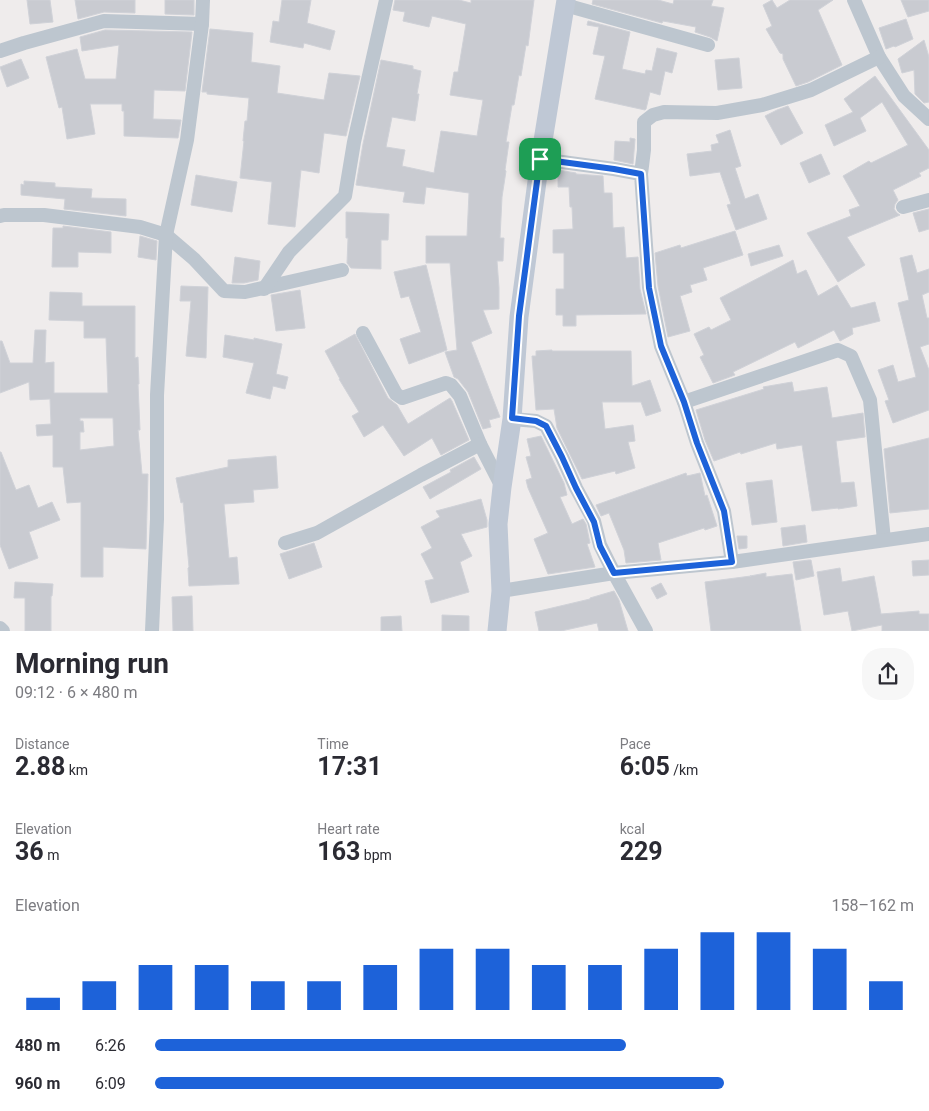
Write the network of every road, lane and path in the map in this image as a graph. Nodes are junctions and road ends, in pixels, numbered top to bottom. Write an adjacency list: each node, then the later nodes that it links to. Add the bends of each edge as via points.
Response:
1 (204, 0): 5 (street)
2 (386, 0): 17 (street, via 345,196 289,252)
3 (854, 0): 8 (street)
4 (566, 3): 6 (street); 10 (main road)
5 (202, 24): 7 (street, via 104,21); 15 (street, via 187,140)
6 (708, 45)
7 (0, 51)
8 (878, 57): 9 (street, via 904,96); 11 (street, via 811,90 762,105 717,114 664,112 653,115 644,122)
9 (929, 119)
10 (540, 159): 11 (street); 20 (main road, via 519,316)
11 (641, 174): 19 (street, via 649,288 661,346)
12 (929, 200): 13 (street)
13 (903, 207)
14 (0, 216): 15 (street, via 44,215 140,227)
15 (166, 235): 17 (street, via 224,291); 31 (street)
16 (342, 270): 17 (street)
17 (264, 289)
18 (362, 333): 21 (street, via 396,394 402,398 446,383 451,385 460,396)
19 (684, 402): 24 (street, via 838,350 851,356 870,400); 26 (street, via 724,511)
20 (512, 418): 22 (main road); 27 (street, via 536,421 546,426 594,522 600,546)
21 (480, 444): 22 (street); 25 (street, via 317,533)
22 (502, 487): 28 (main road, via 498,524)
23 (929, 534): 24 (street)
24 (884, 540): 26 (street)
25 (285, 543)
26 (732, 562): 27 (street)
27 (614, 573): 28 (street); 33 (street)
28 (502, 591): 32 (main road)
29 (0, 628): 30 (street)
30 (3, 631)
31 (152, 631)
32 (497, 631)
33 (646, 631)

